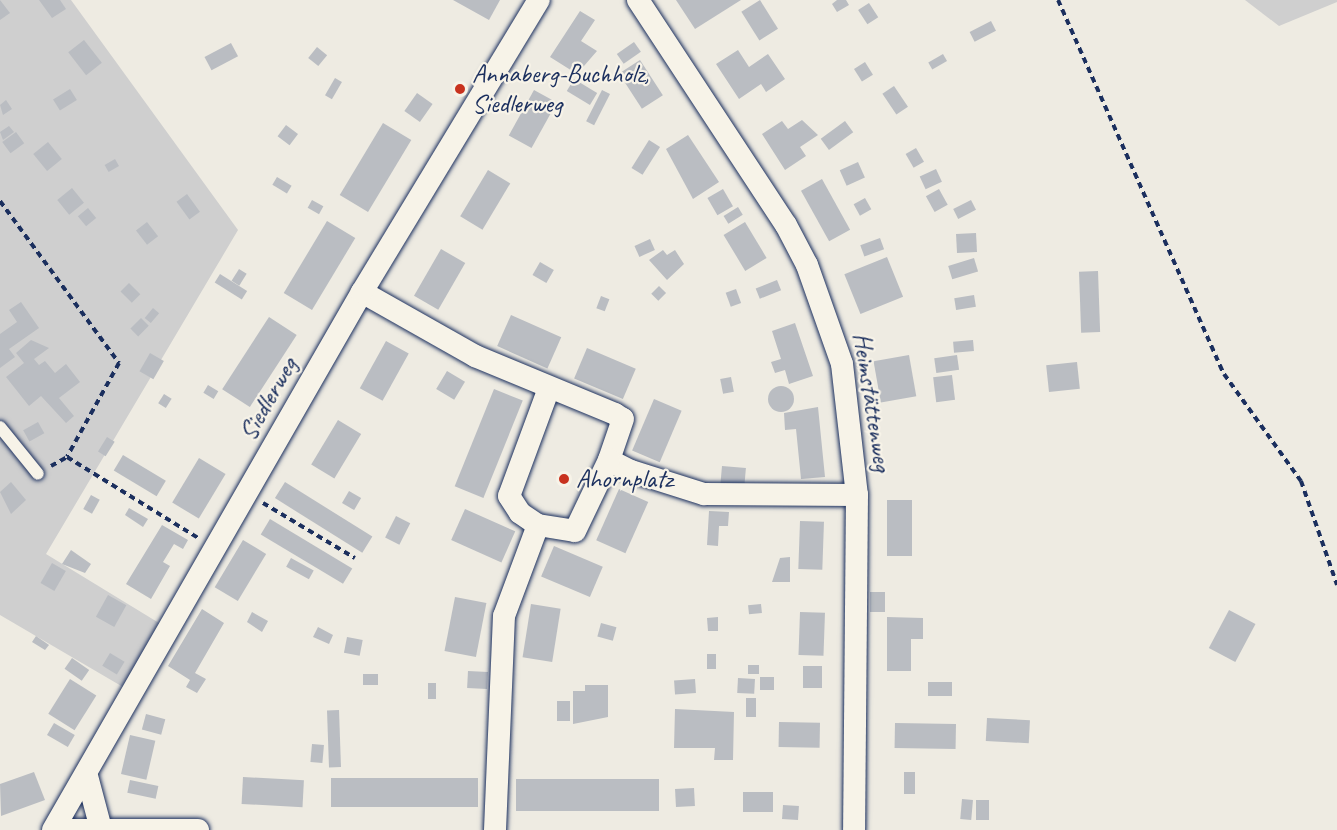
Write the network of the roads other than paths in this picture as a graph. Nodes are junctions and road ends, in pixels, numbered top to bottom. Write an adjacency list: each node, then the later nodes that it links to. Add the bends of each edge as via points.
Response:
1 (539, 0): 3 (street, Siedlerweg)
2 (638, 0): 8 (street, Heimstättenweg, via 807,265 842,364)
3 (362, 292): 4 (street, via 475,356); 10 (street, Siedlerweg, via 109,726)
4 (549, 388): 6 (street, via 623,419); 9 (street, via 509,496)
5 (0, 427): 7 (lane)
6 (609, 459): 8 (street, via 686,492); 9 (street, via 575,531)
7 (38, 474)
8 (856, 495): 16 (street, Heimstättenweg)
9 (538, 525): 15 (street, via 504,616)
10 (87, 776): 11 (street); 12 (street, Siedlerweg)
11 (102, 829): 13 (street); 14 (street)
12 (52, 830)
13 (69, 830)
14 (198, 830)
15 (495, 830)
16 (854, 830)

